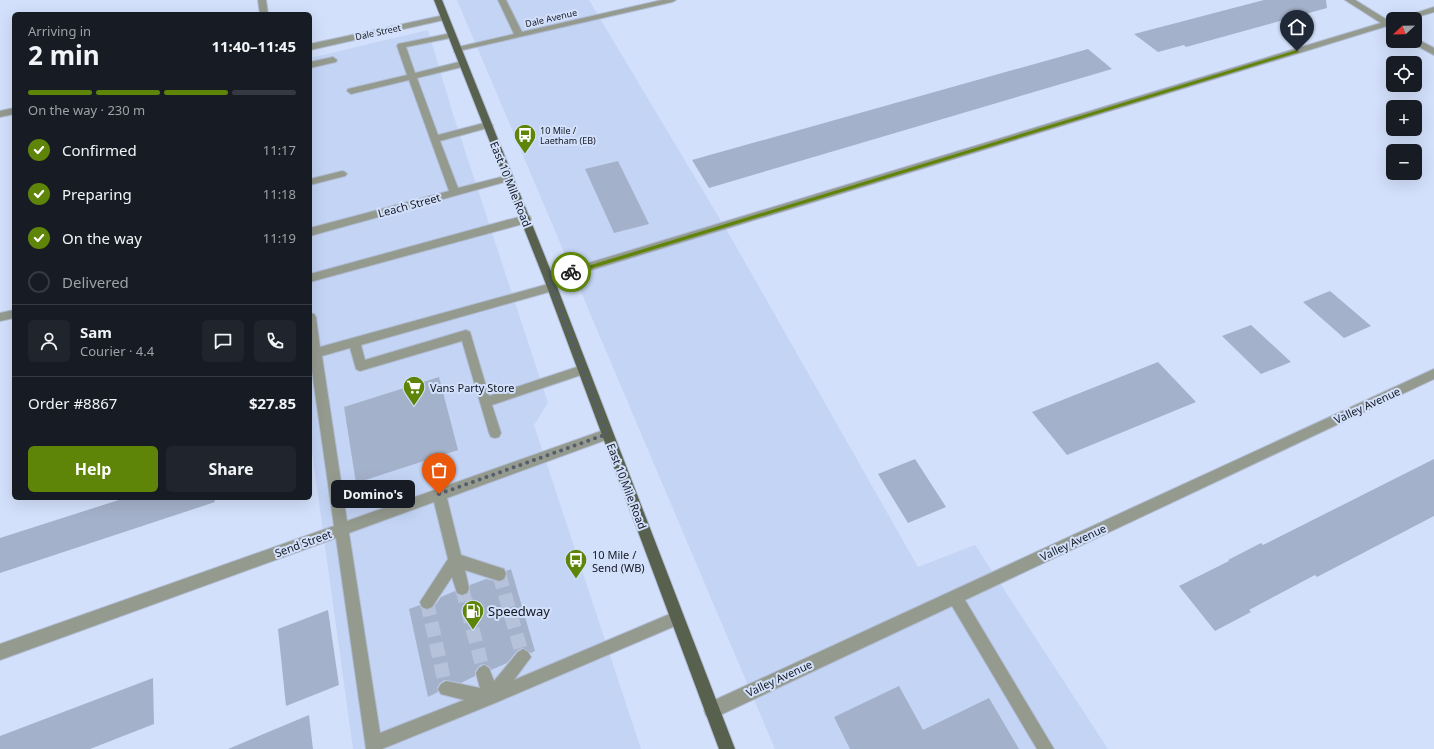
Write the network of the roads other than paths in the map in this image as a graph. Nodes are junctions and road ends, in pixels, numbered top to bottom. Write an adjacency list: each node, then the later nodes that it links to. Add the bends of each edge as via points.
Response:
1 (262, 0): 7 (street)
2 (438, 0): 9 (main road, East 10 Mile Road)
3 (502, 0): 13 (street)
4 (672, 0): 13 (street, Dale Avenue)
5 (1349, 0): 10 (street)
6 (1434, 9): 8 (street)
7 (264, 12)
8 (1422, 13)
9 (445, 17): 12 (main road, East 10 Mile Road); 15 (street, Dale Street)
10 (1386, 21)
11 (1386, 26): 34 (street)
12 (452, 35): 16 (main road, East 10 Mile Road); 21 (street, via 401,46)
13 (519, 36): 16 (street, Dale Avenue)
14 (1422, 44): 17 (street)
15 (312, 47)
16 (457, 50): 19 (main road, East 10 Mile Road)
17 (1434, 52)
18 (333, 60): 20 (street)
19 (463, 64): 21 (street); 25 (main road, East 10 Mile Road)
20 (312, 65)
21 (412, 77): 22 (street); 26 (street)
22 (352, 92)
23 (12, 111): 24 (street)
24 (0, 114)
25 (488, 125): 26 (street); 28 (main road, East 10 Mile Road)
26 (435, 139): 30 (street)
27 (342, 174): 29 (street)
28 (509, 178): 30 (street, Leach Street); 31 (main road, East 10 Mile Road)
29 (312, 182)
30 (455, 192): 32 (street, Leach Street)
31 (526, 220): 33 (street); 34 (main road, East 10 Mile Road)
32 (312, 231)
33 (312, 277)
34 (551, 283): 38 (street); 40 (main road, East 10 Mile Road)
35 (12, 314): 36 (street)
36 (0, 317)
37 (312, 332): 39 (street)
38 (355, 342): 39 (street); 42 (street, via 360,366 466,335)
39 (315, 353): 46 (street)
40 (583, 370): 42 (street); 44 (main road, East 10 Mile Road)
41 (1434, 374): 50 (street, Valley Avenue)
42 (485, 402): 43 (street)
43 (495, 433)
44 (607, 434): 45 (street, Send Street); 52 (main road, East 10 Mile Road)
45 (439, 494): 46 (street, Send Street); 47 (street)
46 (342, 528): 53 (street, Send Street); 59 (street)
47 (455, 560): 48 (street); 49 (street); 51 (street)
48 (499, 574)
49 (462, 588)
50 (956, 596): 58 (street, Valley Avenue); 61 (street)
51 (427, 602)
52 (677, 618): 57 (street); 58 (main road, East 10 Mile Road)
53 (0, 652)
54 (523, 657): 57 (street)
55 (484, 673): 57 (street)
56 (446, 689): 57 (street)
57 (490, 698): 59 (street)
58 (712, 710): 60 (main road, East 10 Mile Road)
59 (373, 746)
60 (727, 749)
61 (1046, 749)

